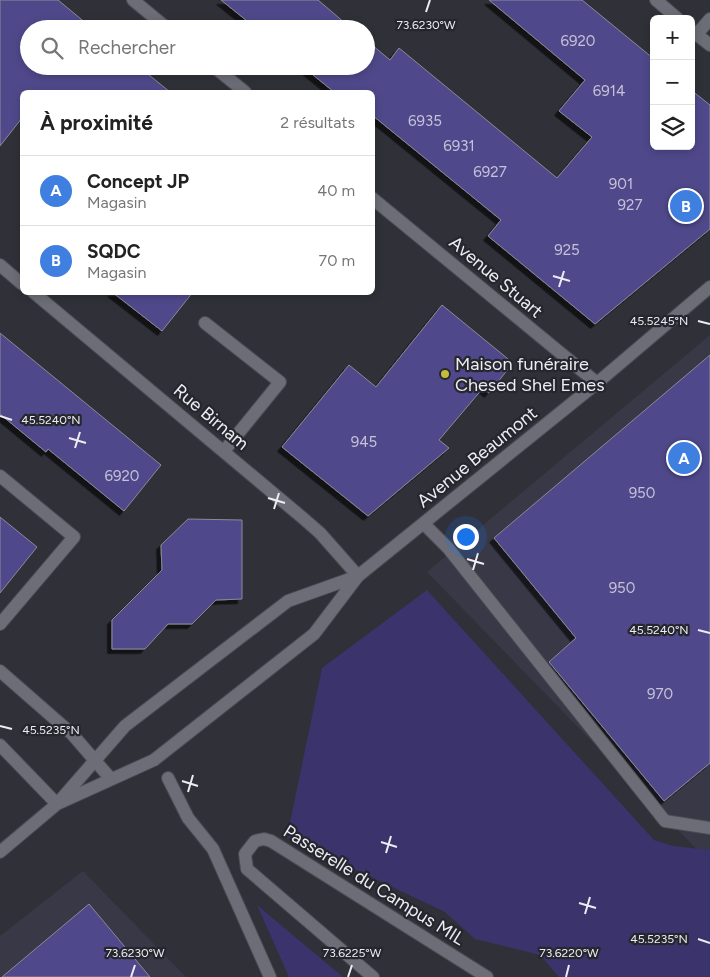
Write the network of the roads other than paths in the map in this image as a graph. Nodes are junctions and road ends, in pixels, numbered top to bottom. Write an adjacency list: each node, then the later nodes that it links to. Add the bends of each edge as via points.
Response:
1 (133, 0): 5 (street)
2 (656, 0): 3 (street)
3 (673, 15)
4 (710, 18): 6 (street)
5 (157, 20)
6 (695, 31)
7 (695, 33): 8 (street)
8 (710, 45)
9 (224, 75): 10 (street)
10 (243, 90)
11 (375, 200): 17 (street, Avenue Stuart)
12 (0, 265): 13 (street)
13 (20, 282)
14 (710, 287): 17 (street, Avenue Beaumont)
15 (37, 295): 18 (street, Rue Birnam)
16 (205, 323): 18 (street, via 280,382)
17 (597, 383): 20 (street, Avenue Beaumont)
18 (224, 451): 21 (street, Rue Birnam, via 320,533)
19 (0, 476): 22 (street, via 74,537)
20 (424, 524): 21 (street, Avenue Beaumont); 29 (street, via 448,548 665,821)
21 (358, 576): 25 (street, Avenue Beaumont, via 288,602 125,726); 27 (street, Avenue Beaumont, via 314,634 154,760)
22 (0, 624)
23 (0, 671): 25 (street, via 72,734)
24 (0, 745): 28 (street)
25 (95, 760): 27 (street); 28 (street, Avenue Beaumont)
26 (168, 778): 31 (street, via 188,818 213,849)
27 (112, 779): 28 (street, Avenue Beaumont)
28 (56, 804): 30 (street, Avenue Beaumont)
29 (710, 828)
30 (0, 852)
31 (270, 977)
32 (373, 977): 33 (street, Passerelle du Campus MIL, via 247,869 244,860 255,841 271,841)
33 (487, 977)

